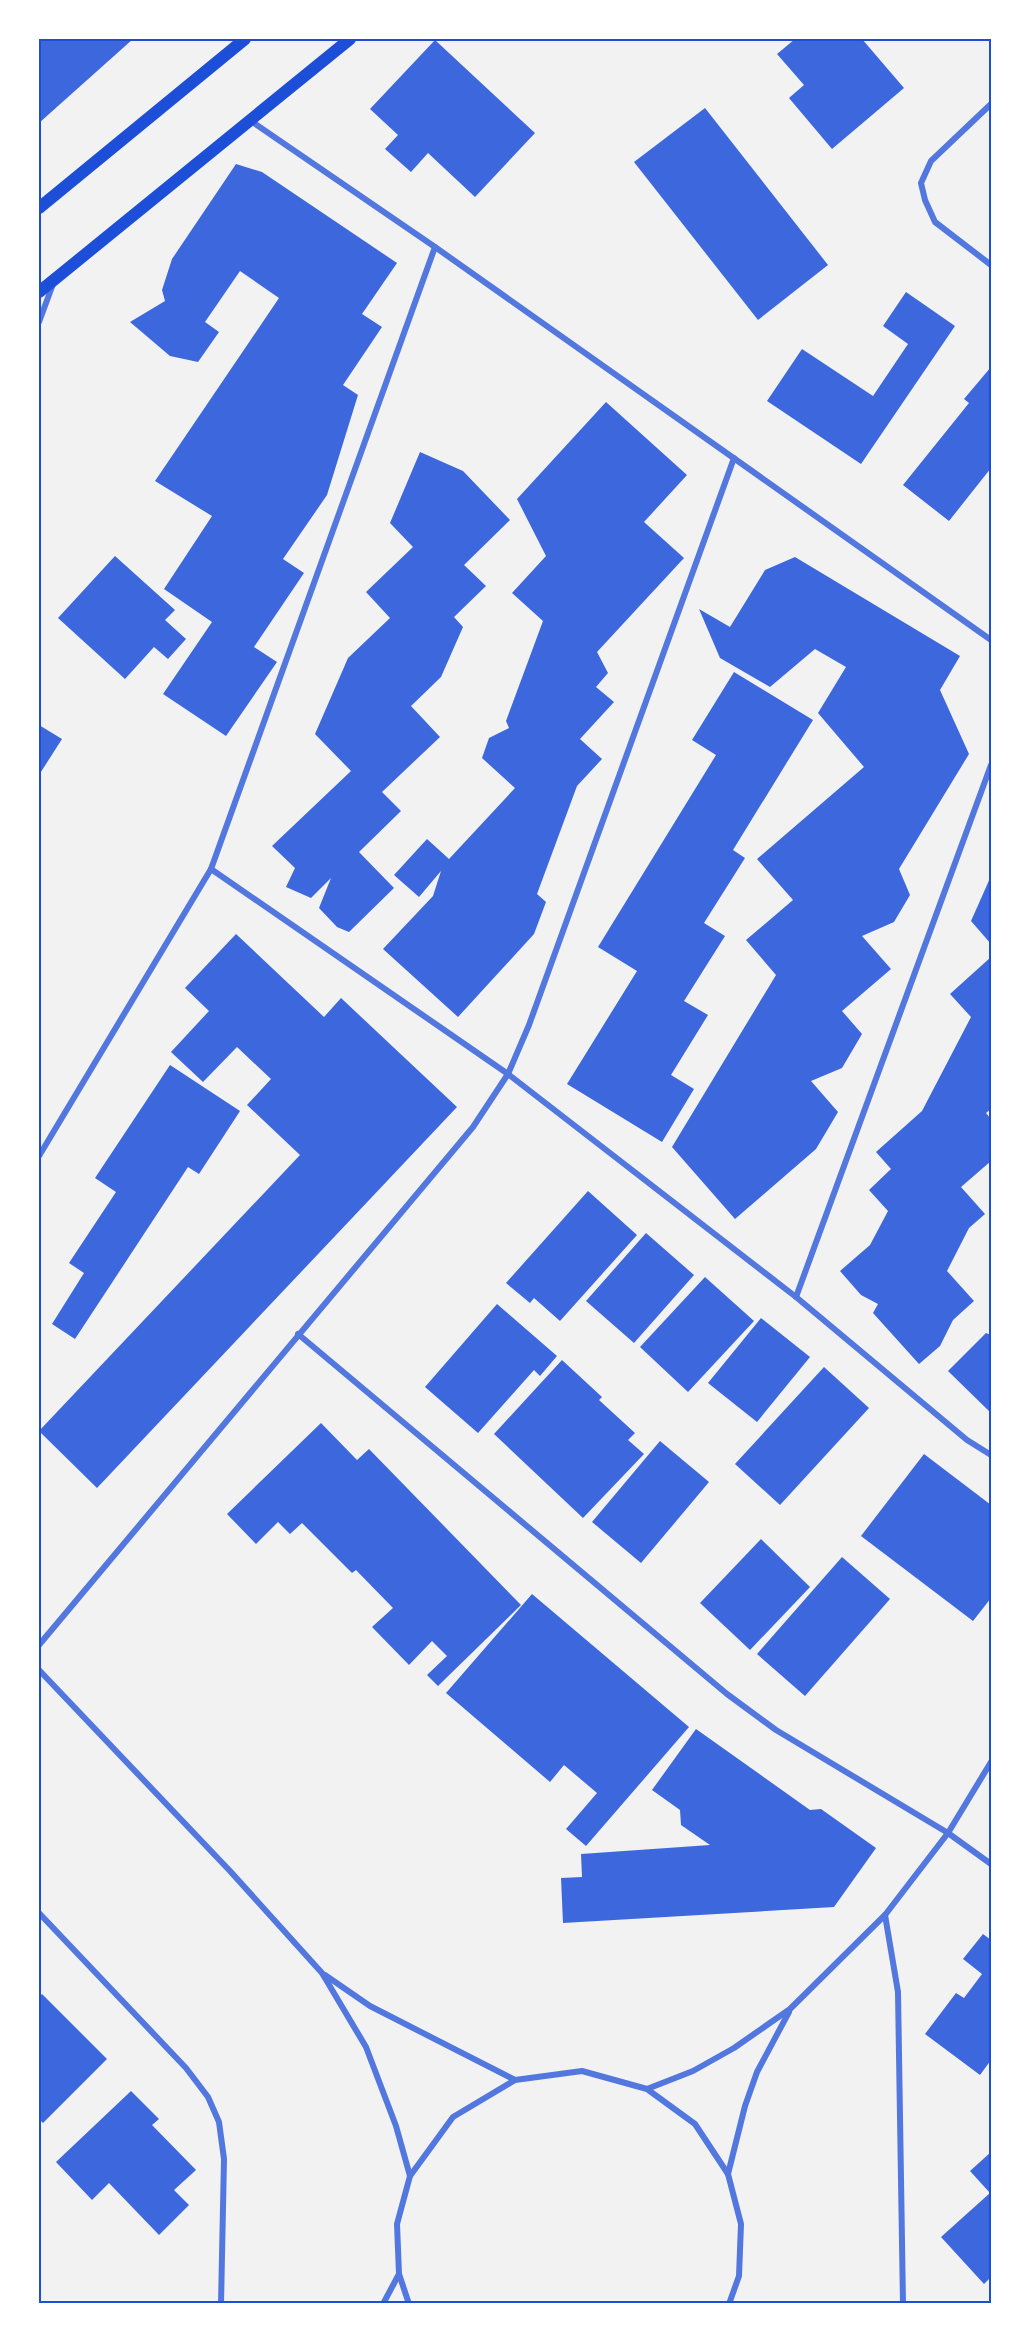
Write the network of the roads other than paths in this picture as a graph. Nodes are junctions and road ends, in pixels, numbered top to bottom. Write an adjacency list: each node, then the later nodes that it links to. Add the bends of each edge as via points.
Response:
1 (245, 39): 5 (main road)
2 (350, 39): 4 (main road)
3 (991, 104): 7 (street, via 931,161 921,183 935,222)
4 (251, 121): 6 (street); 8 (main road)
5 (39, 208)
6 (435, 248): 11 (street); 14 (street)
7 (991, 265)
8 (55, 277): 9 (main road); 10 (street)
9 (39, 292)
10 (39, 322)
11 (734, 458): 12 (street); 15 (street)
12 (991, 640)
13 (991, 765): 17 (street)
14 (212, 869): 15 (street); 16 (street)
15 (508, 1074): 17 (street); 18 (street, via 473,1128)
16 (39, 1156)
17 (796, 1297): 19 (street, via 967,1440)
18 (298, 1334): 20 (street); 23 (street, via 727,1694 776,1730)
19 (991, 1455)
20 (39, 1645)
21 (39, 1670): 27 (street)
22 (991, 1761): 23 (street)
23 (948, 1833): 24 (street); 26 (street)
24 (991, 1864)
25 (39, 1913): 34 (street, via 186,2068 208,2097 219,2122 224,2159)
26 (885, 1915): 28 (street); 38 (street, via 898,1992)
27 (322, 1973): 29 (street, via 370,2006); 32 (street, via 366,2047)
28 (790, 2009): 30 (street, via 693,2071); 31 (street, via 757,2072)
29 (515, 2080): 30 (street, via 582,2071); 32 (street, via 453,2117)
30 (647, 2089): 31 (street, via 695,2124)
31 (728, 2174): 37 (street, via 741,2224 739,2276)
32 (410, 2176): 33 (street, via 397,2224)
33 (399, 2274): 35 (street); 36 (street)
34 (221, 2304)
35 (383, 2304)
36 (409, 2304)
37 (729, 2304)
38 (903, 2304)

